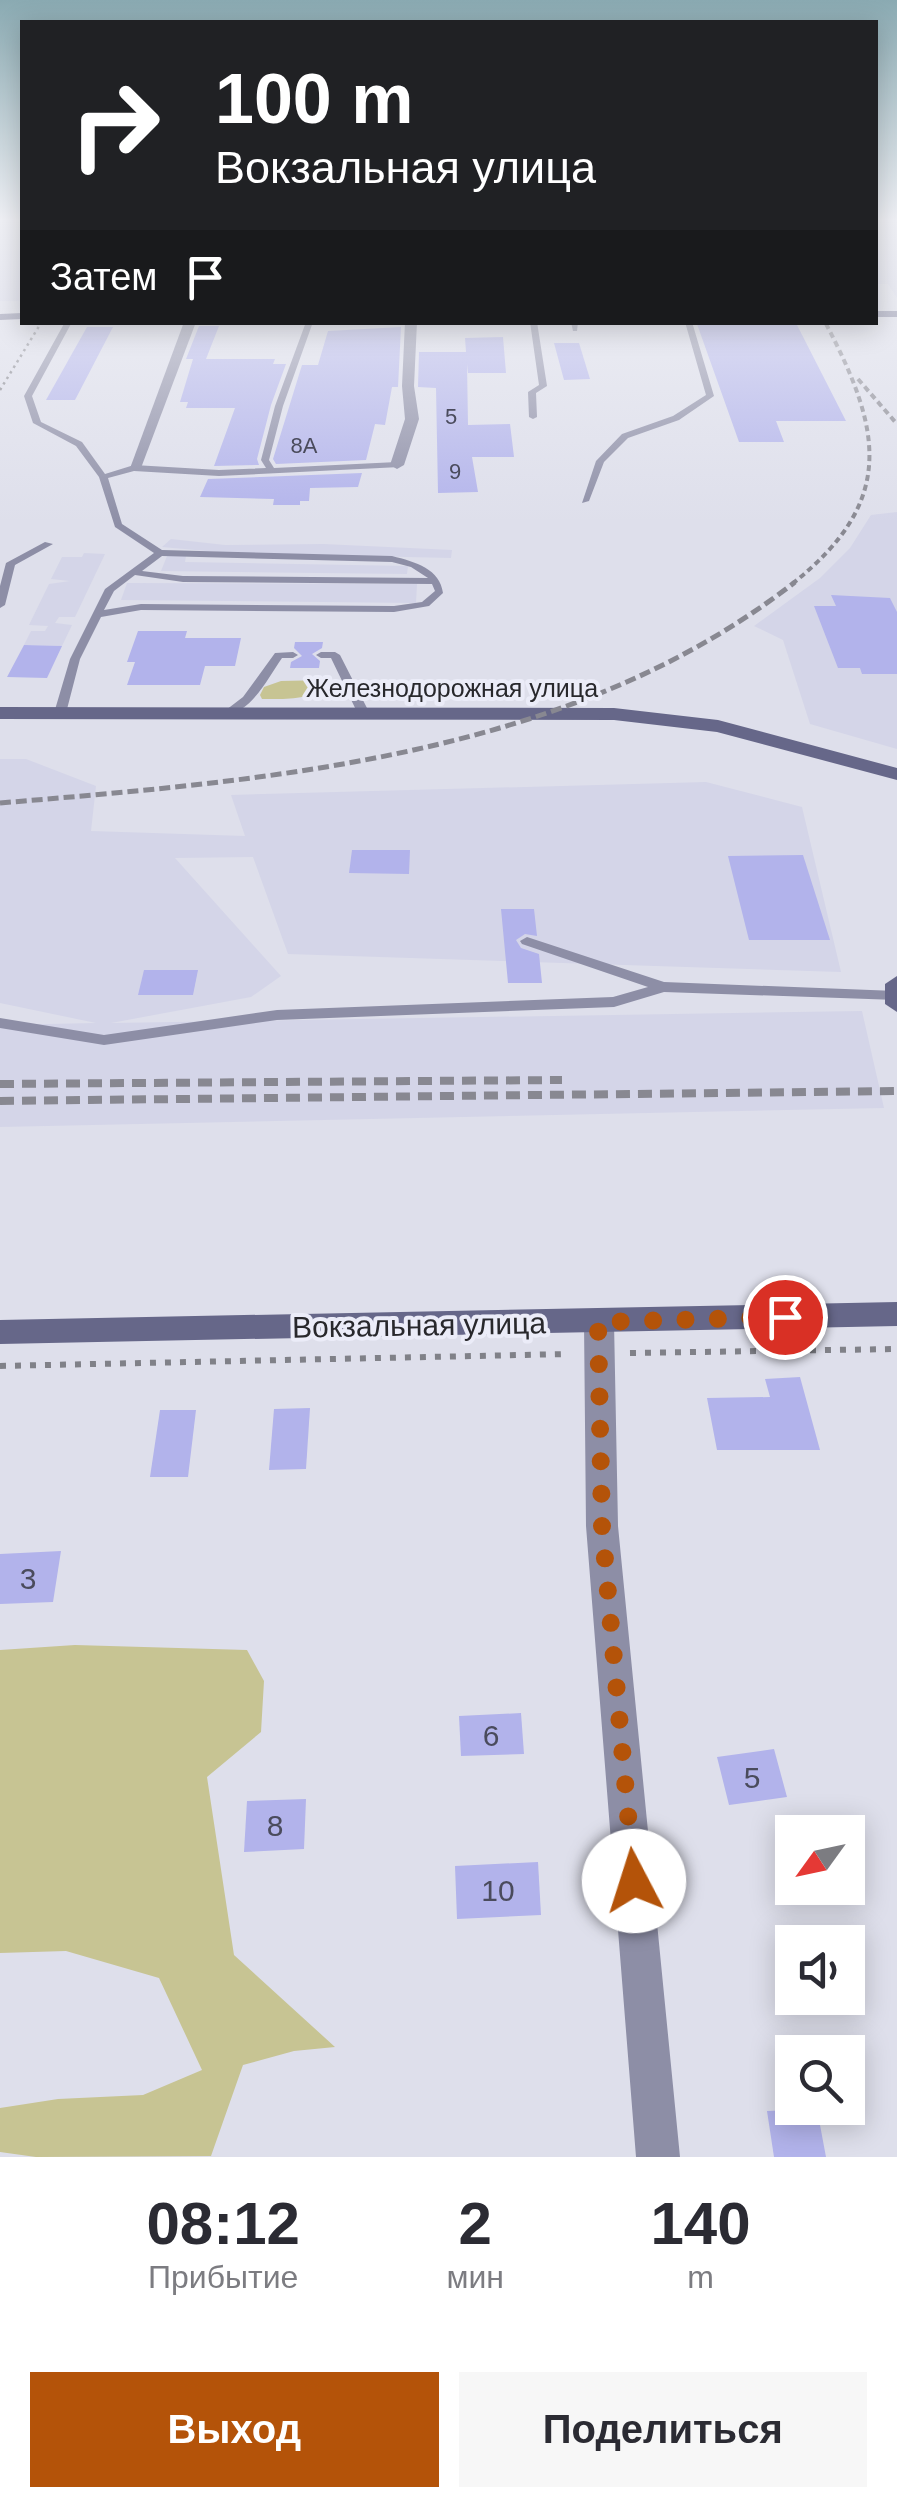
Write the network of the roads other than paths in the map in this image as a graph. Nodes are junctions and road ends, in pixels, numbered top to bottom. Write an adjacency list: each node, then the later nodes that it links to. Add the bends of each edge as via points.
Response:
1 (68, 325): 11 (lane, via 28,396 38,424 79,444)
2 (189, 325): 9 (street)
3 (309, 325): 10 (lane, via 279,406 265,460)
4 (410, 325): 8 (street, via 412,418)
5 (533, 325): 7 (lane, via 543,386 532,392)
6 (689, 325): 12 (lane, via 710,396 676,418 624,436 600,461)
7 (533, 417)
8 (397, 465): 10 (lane)
9 (134, 468): 10 (lane); 11 (lane)
10 (270, 468)
11 (103, 477): 14 (lane, via 118,525)
12 (586, 502)
13 (48, 544): 17 (lane, via 11,564)
14 (160, 553): 15 (lane); 16 (lane, via 392,559 419,565)
15 (138, 572): 16 (lane); 18 (lane, via 110,590)
16 (437, 582): 18 (lane, via 434,600 420,607 140,607)
17 (0, 605)
18 (100, 614): 24 (lane, via 74,659)
19 (292, 655): 21 (lane, via 279,655)
20 (321, 655): 22 (lane, via 335,654)
21 (230, 712): 22 (main road, Железнодорожная улица); 24 (main road, Железнодорожная улица)
22 (364, 712): 25 (main road, Железнодорожная улица, via 667,718 774,738)
23 (0, 713): 24 (main road, Железнодорожная улица)
24 (60, 713)
25 (897, 774)
26 (527, 941): 28 (lane)
27 (897, 984): 29 (main road)
28 (664, 987): 29 (lane); 31 (lane, via 614,1002 277,1015 104,1040)
29 (896, 996): 30 (main road)
30 (897, 1004)
31 (0, 1023)
32 (897, 1314): 34 (main road, Вокзальная улица)
33 (0, 1332): 34 (main road, Вокзальная улица)
34 (599, 1338): 35 (street, via 602,1526)
35 (658, 2157)

